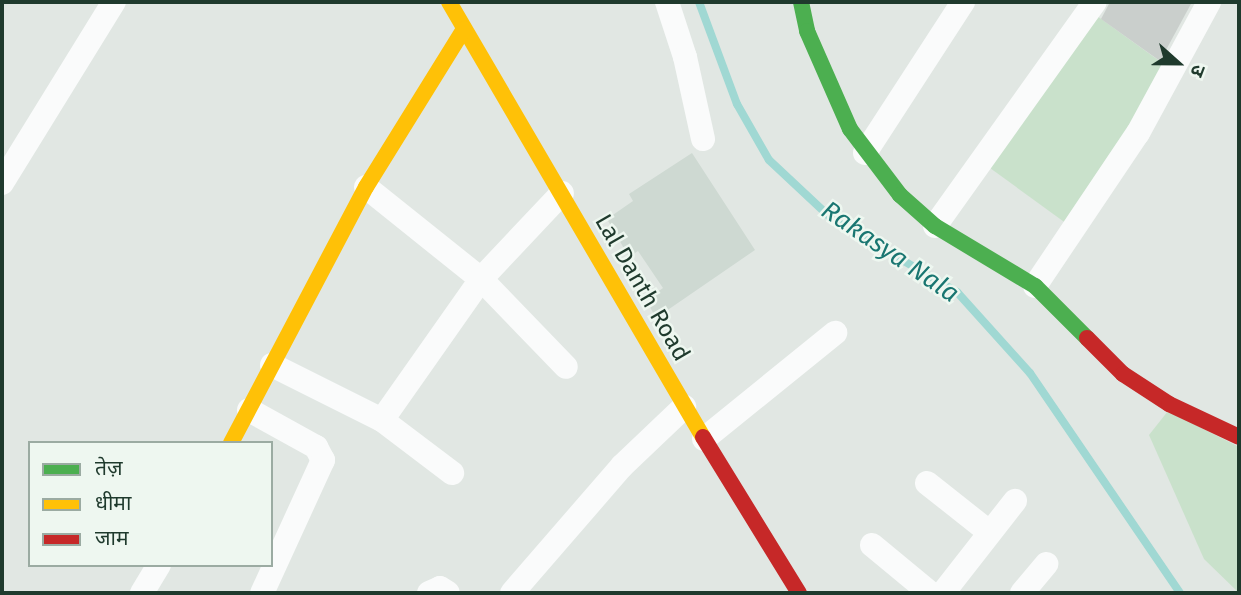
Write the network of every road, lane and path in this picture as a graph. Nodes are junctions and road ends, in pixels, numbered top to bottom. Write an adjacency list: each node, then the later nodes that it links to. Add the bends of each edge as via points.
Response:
1 (114, 2): 11 (street)
2 (449, 2): 8 (street, Lal Danth Road)
3 (667, 2): 9 (street)
4 (801, 2): 10 (street, via 807,31)
5 (962, 2): 10 (street)
6 (1095, 2): 14 (street)
7 (1209, 2): 16 (street, via 1138,133)
8 (464, 29): 12 (street); 13 (street, Lal Danth Road)
9 (703, 139)
10 (865, 153): 14 (street, via 900,195)
11 (2, 183)
12 (366, 187): 15 (street); 18 (street)
13 (562, 193): 15 (street); 20 (street, Lal Danth Road)
14 (935, 226): 16 (street)
15 (481, 279): 19 (street); 22 (street)
16 (1035, 286): 23 (street, via 1124,374 1169,404)
17 (835, 333): 24 (street)
18 (272, 365): 21 (street); 22 (street)
19 (566, 368)
20 (684, 407): 24 (street, Lal Danth Road); 38 (street, via 622,466)
21 (249, 410): 25 (street); 35 (street, via 316,447 323,460)
22 (382, 420): 26 (street)
23 (1239, 437)
24 (704, 439): 39 (street, Lal Danth Road)
25 (231, 441)
26 (452, 473)
27 (928, 483): 29 (street)
28 (1015, 501): 29 (street)
29 (989, 532): 33 (street)
30 (872, 545): 40 (street)
31 (1046, 564): 41 (street)
32 (158, 567): 34 (street)
33 (954, 589)
34 (142, 593)
35 (261, 593)
36 (429, 593): 37 (street, via 440,587)
37 (448, 593)
38 (512, 593)
39 (799, 593)
40 (930, 593)
41 (1022, 593)

